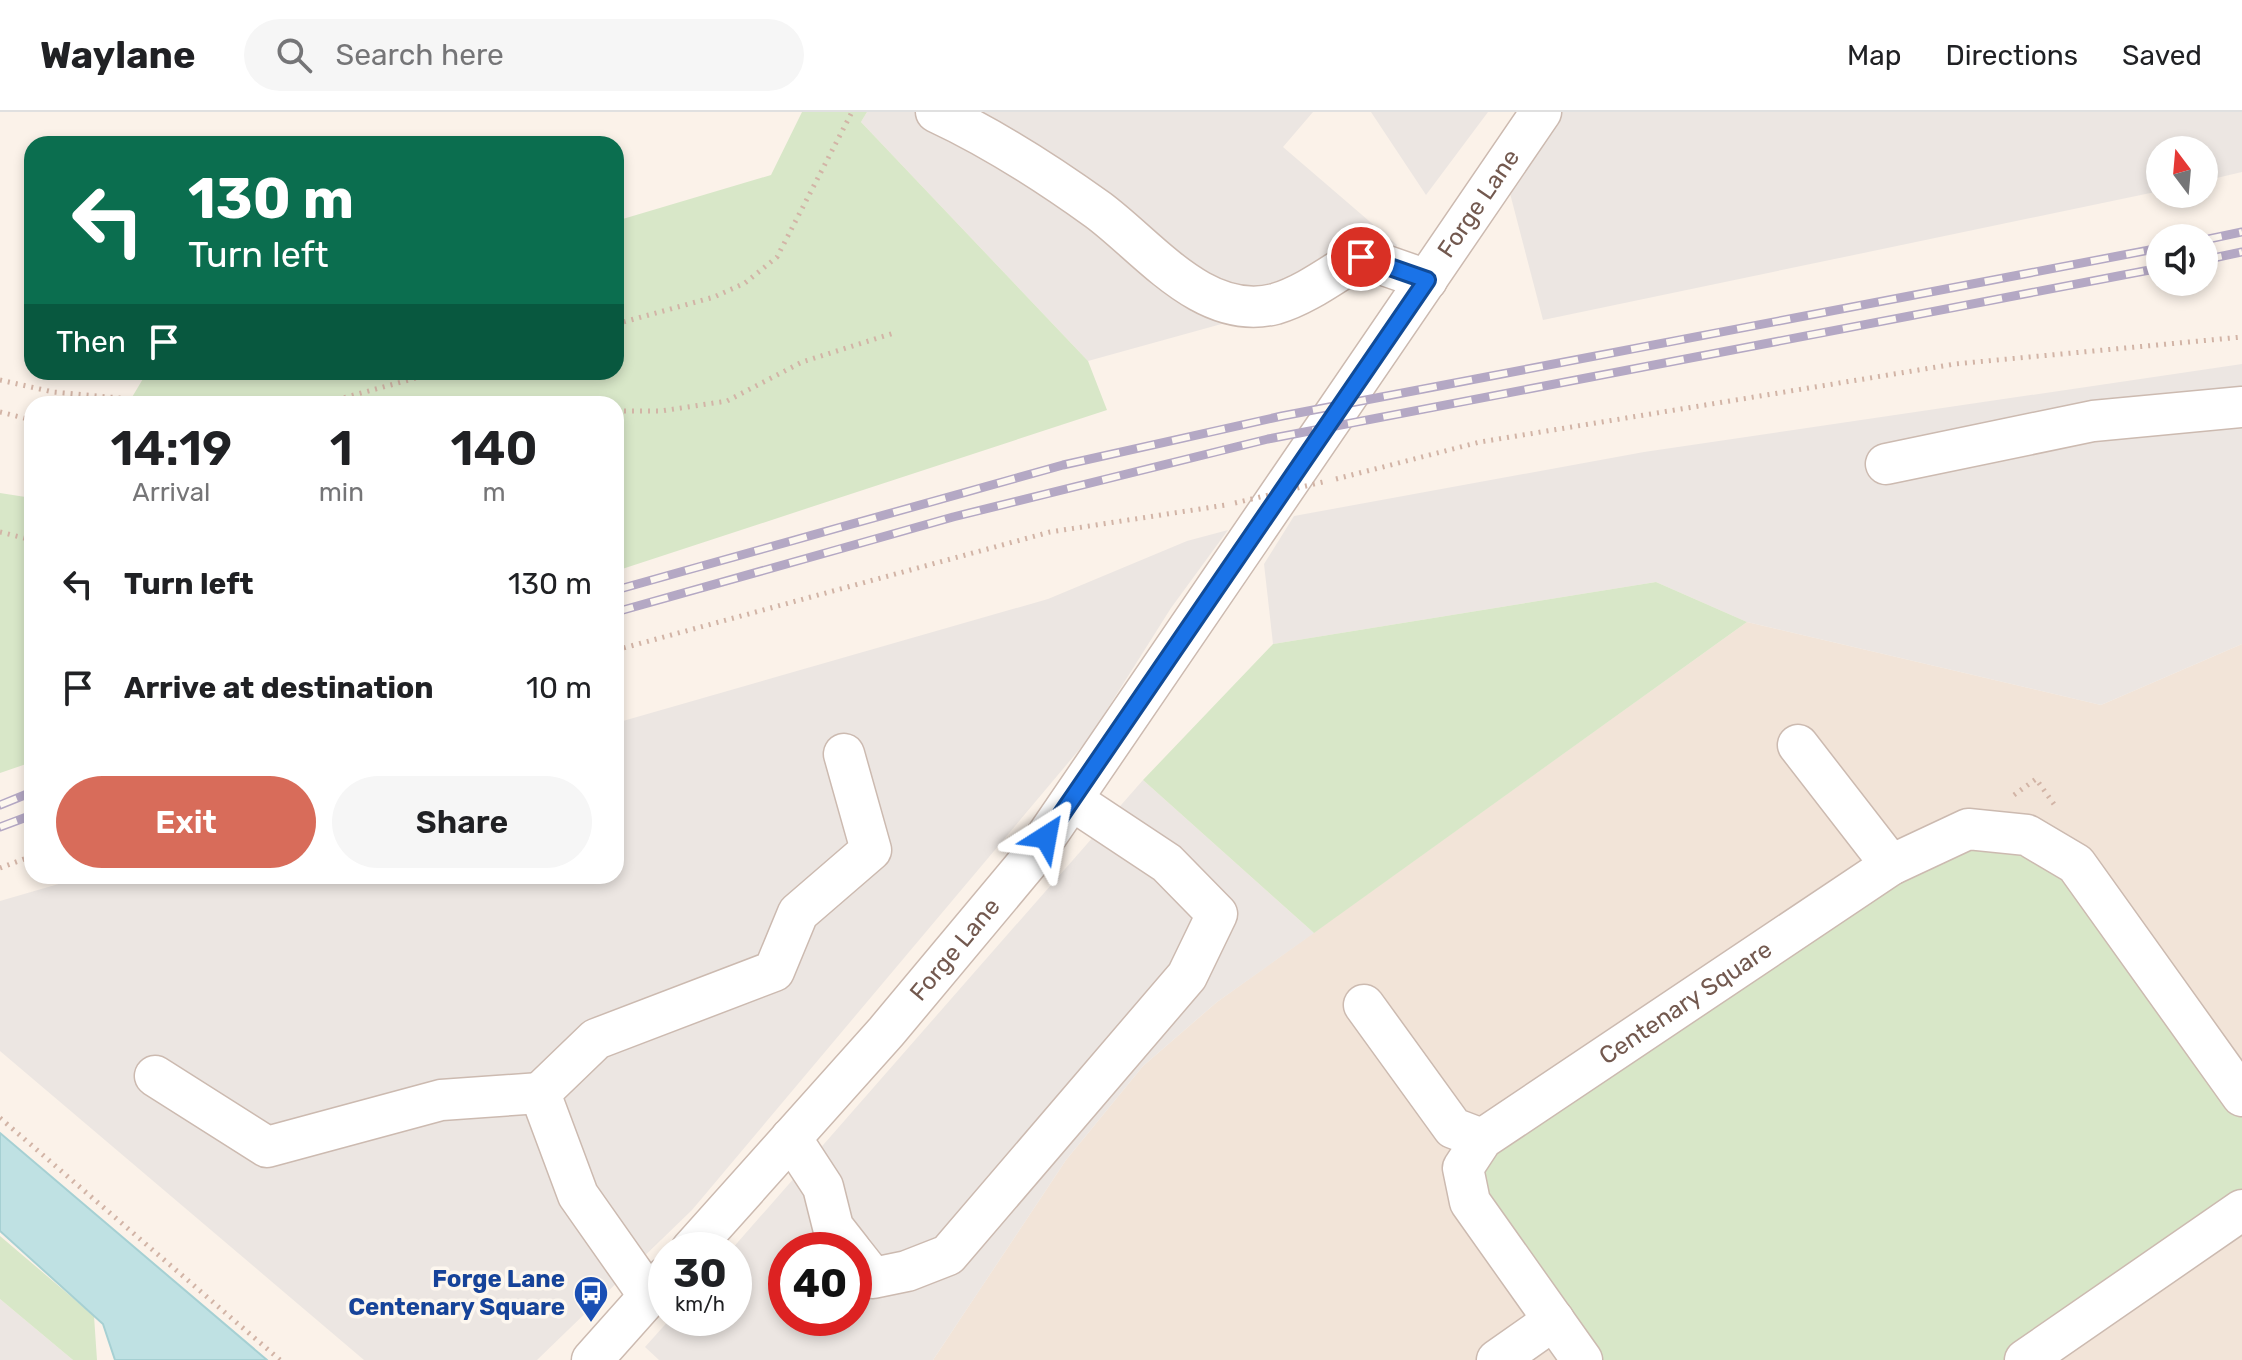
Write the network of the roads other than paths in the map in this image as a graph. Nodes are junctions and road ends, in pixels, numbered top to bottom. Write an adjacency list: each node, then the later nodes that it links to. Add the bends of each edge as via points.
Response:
1 (936, 112): 3 (street, via 1098,210 1178,278 1211,297 1274,304 1361,257)
2 (1541, 112): 3 (street, Forge Lane)
3 (1427, 280): 8 (street, Forge Lane)
4 (2242, 407): 5 (street, via 2093,421)
5 (1886, 464)
6 (1798, 745): 9 (street)
7 (844, 754): 12 (street, via 871,850 798,913 774,971 596,1039)
8 (1072, 800): 14 (street, Forge Lane, via 1033,856); 20 (street, via 1167,863 1217,914 1187,976 948,1255 907,1271)
9 (1891, 865): 13 (street, Centenary Square, via 1968,829 2027,835 2076,864); 15 (street, Centenary Square)
10 (1364, 1005): 15 (street, via 1453,1128)
11 (155, 1076): 12 (street, via 267,1147 441,1100)
12 (540, 1093): 19 (street, via 578,1195)
13 (2242, 1096)
14 (791, 1138): 17 (street, Forge Lane); 18 (street, via 823,1187)
15 (1482, 1139): 22 (street, Centenary Square, via 1463,1168 1470,1202)
16 (2242, 1210): 26 (street)
17 (707, 1232)
18 (837, 1232)
19 (648, 1276)
20 (872, 1277)
21 (648, 1298): 23 (street)
22 (1554, 1320): 24 (street); 25 (street, Centenary Square)
23 (592, 1360)
24 (1497, 1360)
25 (1582, 1360)
26 (2025, 1360)

